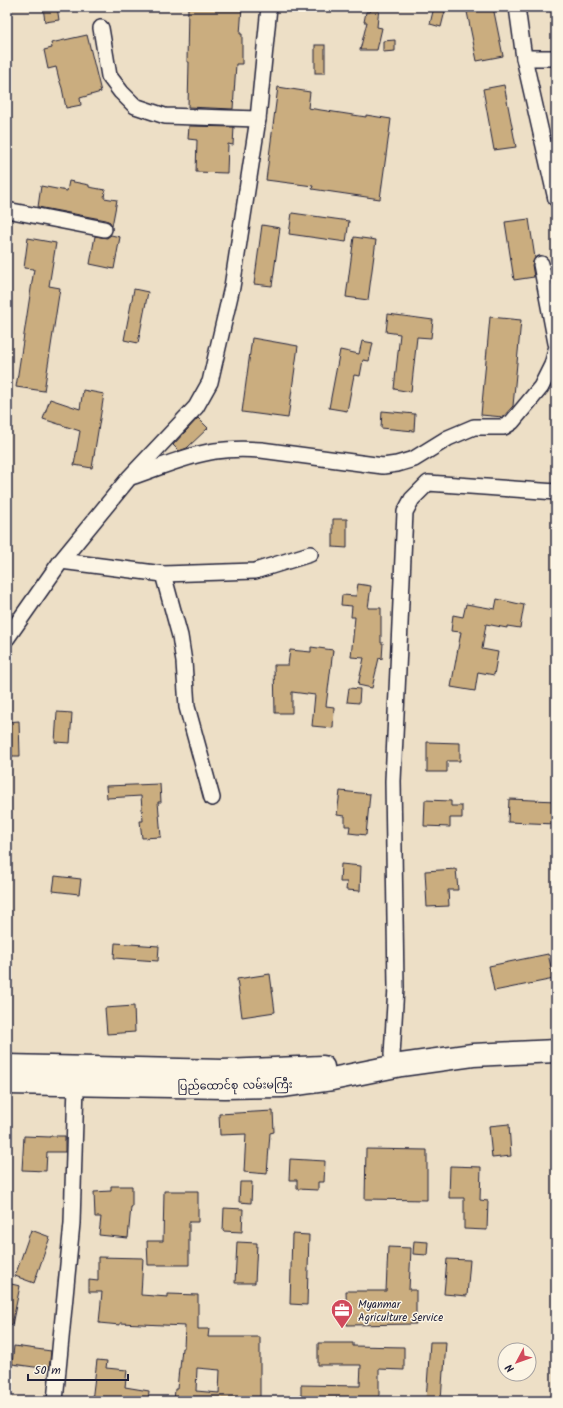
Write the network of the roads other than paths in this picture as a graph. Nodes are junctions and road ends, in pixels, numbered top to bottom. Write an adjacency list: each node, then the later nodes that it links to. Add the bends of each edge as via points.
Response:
1 (269, 7): 6 (street)
2 (517, 7): 4 (street)
3 (101, 28): 6 (street, via 109,76 135,106 165,116)
4 (524, 58): 5 (street); 7 (street)
5 (556, 58)
6 (258, 119): 13 (street, via 232,287 210,382 196,407)
7 (556, 199)
8 (7, 210): 9 (street)
9 (104, 229)
10 (541, 264): 11 (street)
11 (556, 343)
12 (556, 350): 13 (street, via 541,387 512,422 504,427 474,427 448,438 414,459 383,466 241,449 214,451 179,460)
13 (129, 478): 16 (street)
14 (556, 492): 22 (street, via 428,483 412,499 405,512 393,781 396,987)
15 (310, 554): 17 (street, via 255,571)
16 (61, 561): 17 (street); 18 (street)
17 (163, 574): 19 (street, via 180,636 186,707)
18 (7, 638)
19 (212, 798)
20 (556, 1045): 22 (main road, via 468,1041)
21 (556, 1051): 25 (main road, ပြည်ထောင်စု လမ်းမကြီး, via 473,1055 282,1086)
22 (392, 1056): 23 (main road, via 328,1067 223,1072)
23 (7, 1066)
24 (7, 1082): 25 (main road, ပြည်ထောင်စု လမ်းမကြီး)
25 (76, 1084): 26 (street, via 72,1223)
26 (55, 1401)

